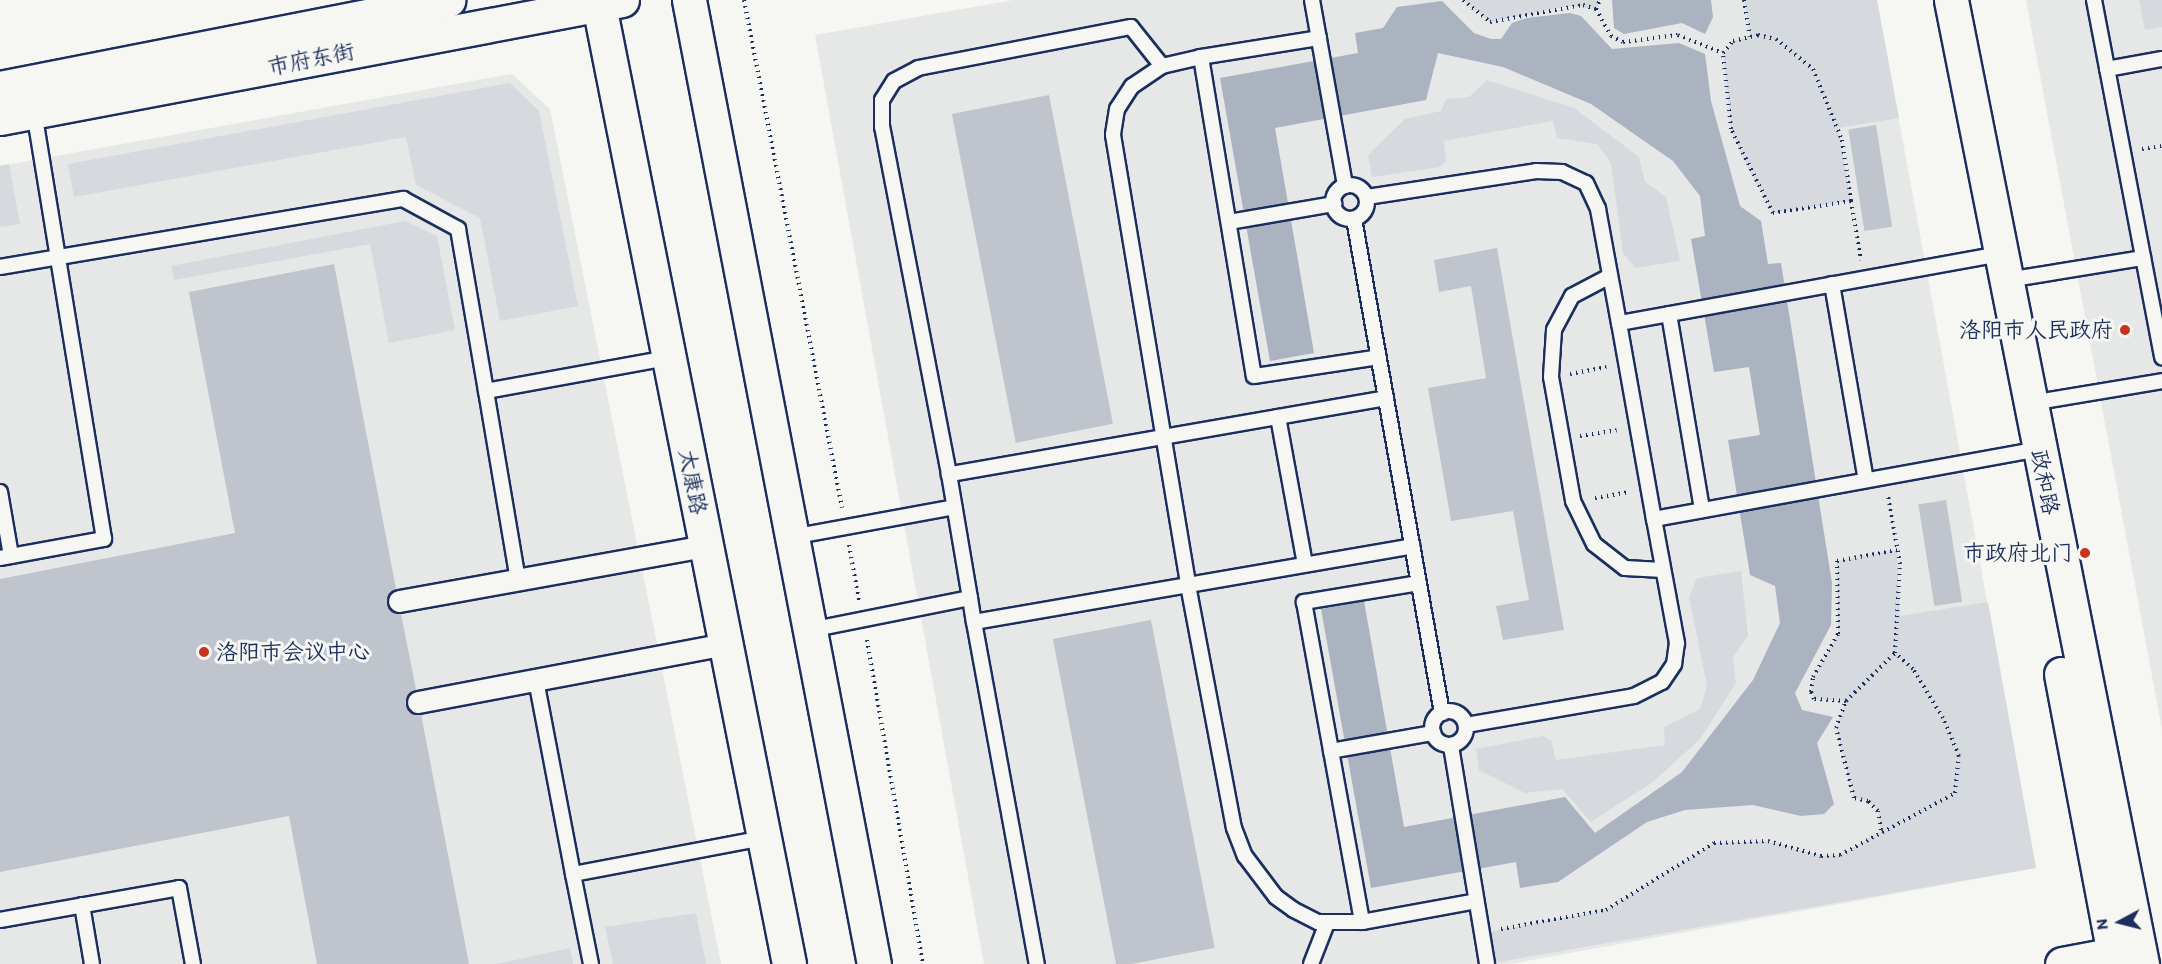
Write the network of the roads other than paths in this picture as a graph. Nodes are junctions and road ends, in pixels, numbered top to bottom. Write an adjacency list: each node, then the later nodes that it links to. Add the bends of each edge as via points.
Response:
1 (448, 0): 13 (street, 市府东街)
2 (689, 0): 44 (street)
3 (1311, 0): 8 (lane)
4 (1932, 0): 22 (street, 政和路)
5 (1951, 0): 22 (street, 政和路)
6 (2094, 0): 12 (lane)
7 (606, 2): 13 (street, 市府东街); 29 (street, 太康路)
8 (1319, 38): 9 (lane); 15 (lane)
9 (1201, 57): 11 (lane); 19 (lane)
10 (2162, 59): 12 (lane)
11 (1162, 66): 36 (lane, via 1132,86 1117,109 1113,135); 38 (lane, via 1131,27 918,68 894,81 882,100 882,127)
12 (2107, 69): 21 (lane)
13 (21, 94): 14 (street, 市府东街); 20 (lane)
14 (0, 118)
15 (1345, 186): 16 (lane, via 1361,188); 17 (lane)
16 (1367, 197): 18 (lane, via 1366,209); 24 (lane, via 1536,171 1562,172 1586,183 1598,209)
17 (1334, 204): 18 (lane, via 1338,214); 19 (lane)
18 (1354, 219): 28 (lane)
19 (1235, 221): 28 (lane, via 1254,376)
20 (57, 257): 23 (lane); 32 (lane, via 403,199 458,229); 47 (lane, via 104,539)
21 (2143, 258): 22 (lane); 30 (lane)
22 (1995, 264): 25 (lane); 34 (street, 政和路); 37 (street, 政和路)
23 (0, 267)
24 (1610, 276): 27 (lane); 49 (lane, via 1585,285 1560,312 1550,354 1573,501 1594,544 1625,568)
25 (1832, 284): 26 (lane); 39 (lane)
26 (1668, 314): 27 (lane); 42 (lane)
27 (1619, 323): 43 (lane)
28 (1379, 357): 33 (lane)
29 (668, 358): 32 (lane); 45 (street, 太康路)
30 (2162, 358)
31 (2162, 381): 34 (lane)
32 (486, 391): 50 (lane)
33 (1386, 398): 35 (lane); 46 (lane)
34 (2029, 403): 37 (street, 政和路)
35 (1278, 417): 36 (lane); 48 (lane)
36 (1163, 437): 38 (lane); 52 (lane)
37 (2028, 451): 39 (lane); 72 (street, 政和路)
38 (948, 474): 41 (lane)
39 (1866, 480): 42 (lane)
40 (0, 492): 47 (lane)
41 (954, 507): 44 (lane); 53 (lane)
42 (1702, 510): 43 (lane)
43 (1654, 519): 49 (lane)
44 (789, 538): 56 (street)
45 (706, 546): 50 (street); 57 (street, 太康路)
46 (1412, 546): 48 (lane); 51 (lane)
47 (5, 557)
48 (1305, 564): 52 (lane)
49 (1664, 570): 61 (lane, via 1677,643 1674,664 1662,682 1634,696)
50 (518, 580): 54 (street)
51 (1419, 583): 60 (lane); 64 (lane, via 1304,602)
52 (1188, 585): 55 (lane); 71 (lane, via 1241,847 1276,897)
53 (970, 598): 55 (lane); 56 (lane)
54 (399, 601)
55 (974, 622): 78 (lane)
56 (808, 630): 77 (street)
57 (725, 644): 58 (street); 65 (street, 太康路)
58 (536, 680): 59 (street); 66 (lane)
59 (418, 702)
60 (1442, 713): 61 (lane, via 1456,712); 62 (lane)
61 (1466, 725): 63 (lane, via 1464,736)
62 (1432, 732): 63 (lane, via 1440,743); 64 (lane)
63 (1451, 746): 67 (lane)
64 (1337, 750): 70 (lane)
65 (764, 838): 66 (lane); 76 (street, 太康路)
66 (573, 874): 75 (lane)
67 (1476, 901): 70 (lane); 80 (lane)
68 (82, 905): 69 (lane); 73 (lane); 74 (lane, via 179,888)
69 (0, 920)
70 (1362, 922): 71 (lane)
71 (1328, 923): 79 (lane)
72 (2135, 955): 81 (street)
73 (92, 964)
74 (193, 964)
75 (591, 964)
76 (789, 964)
77 (874, 964)
78 (1037, 964)
79 (1311, 964)
80 (1487, 964)
81 (2062, 964)

